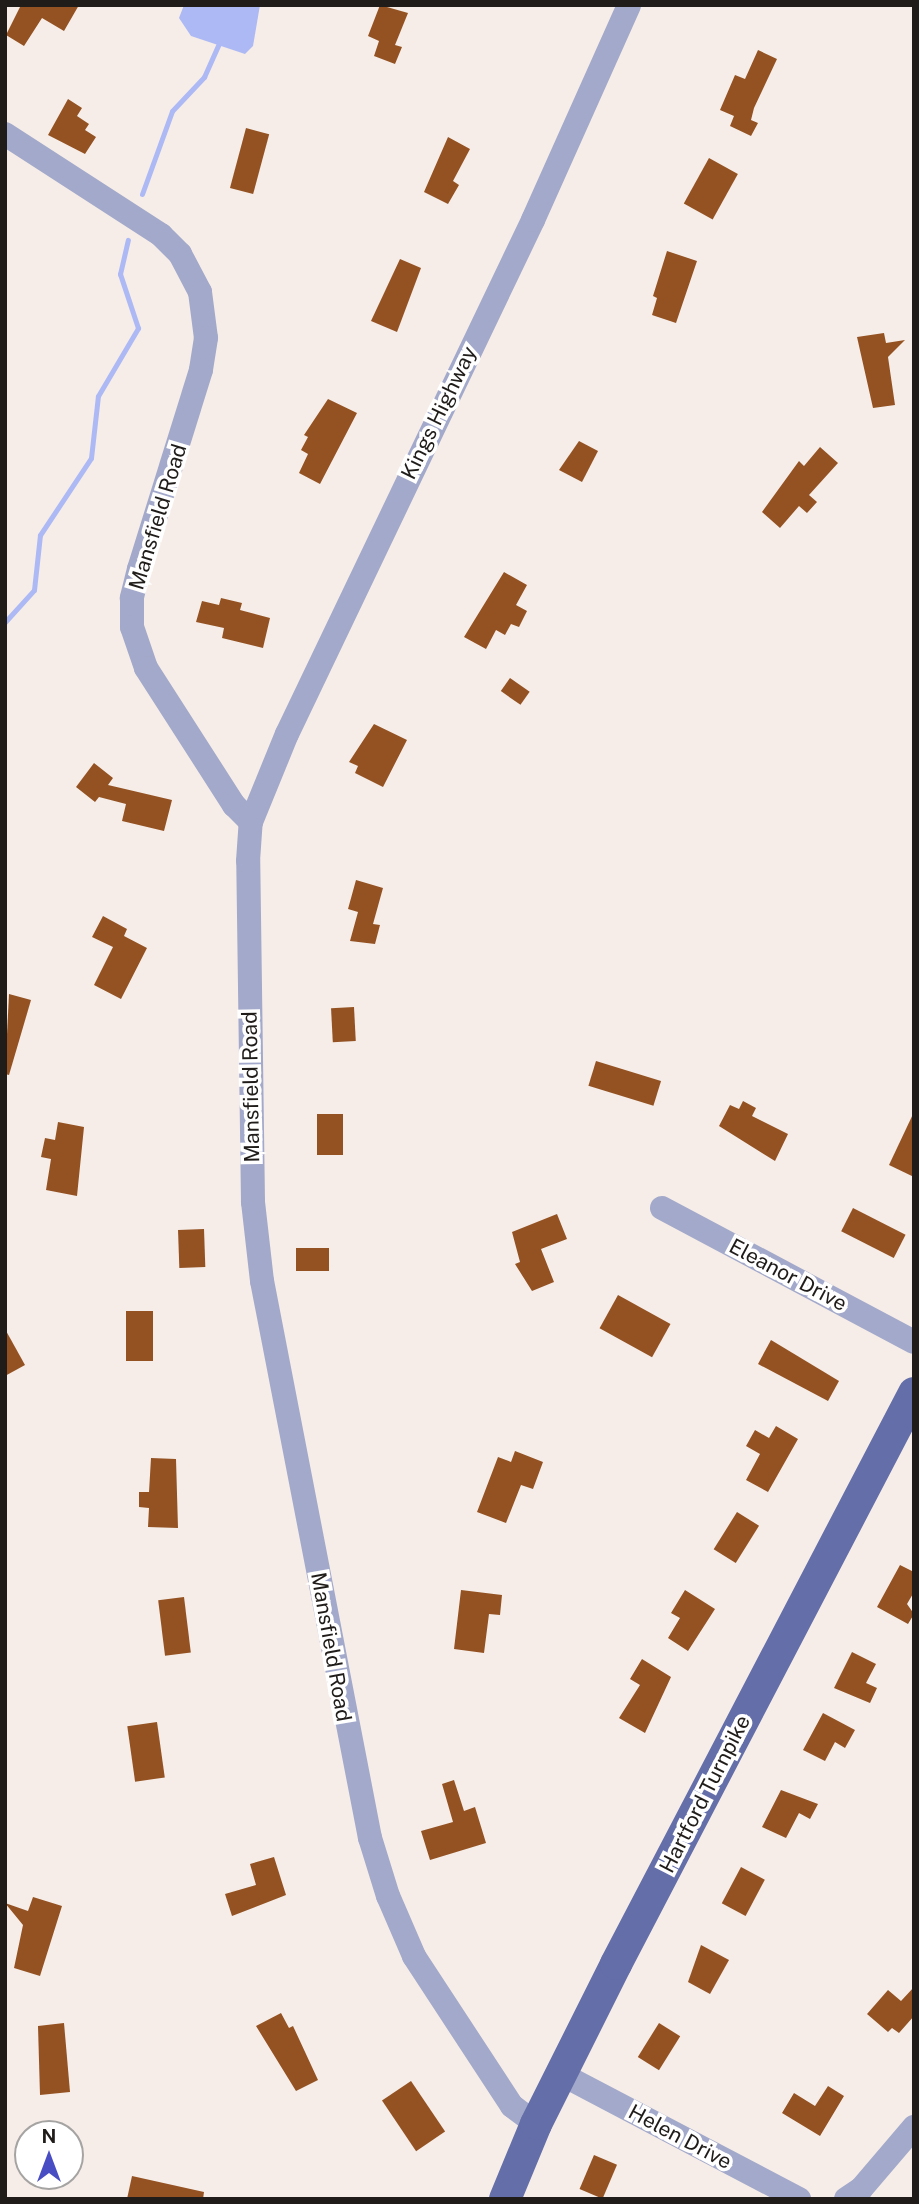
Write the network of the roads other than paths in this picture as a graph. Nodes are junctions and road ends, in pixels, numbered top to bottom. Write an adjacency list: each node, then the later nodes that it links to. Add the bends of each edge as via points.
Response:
1 (629, 5): 3 (street, Kings Highway, via 533,220 332,636)
2 (5, 134): 3 (street, Mansfield Road, via 161,235 180,254 201,292 206,338 201,370 139,569 132,626 146,668 234,805)
3 (251, 822): 8 (street, Mansfield Road, via 253,1202 262,1281 346,1731 380,1873 414,1955 512,2106)
4 (662, 1208): 5 (street, Eleanor Drive)
5 (914, 1342)
6 (914, 1393): 7 (main road, Hartford Turnpike)
7 (561, 2074): 8 (main road, Hartford Turnpike); 11 (street, Helen Drive)
8 (536, 2124): 10 (main road, Hartford Turnpike)
9 (914, 2127): 12 (street, via 861,2189)
10 (505, 2199)
11 (799, 2199)
12 (846, 2199)

